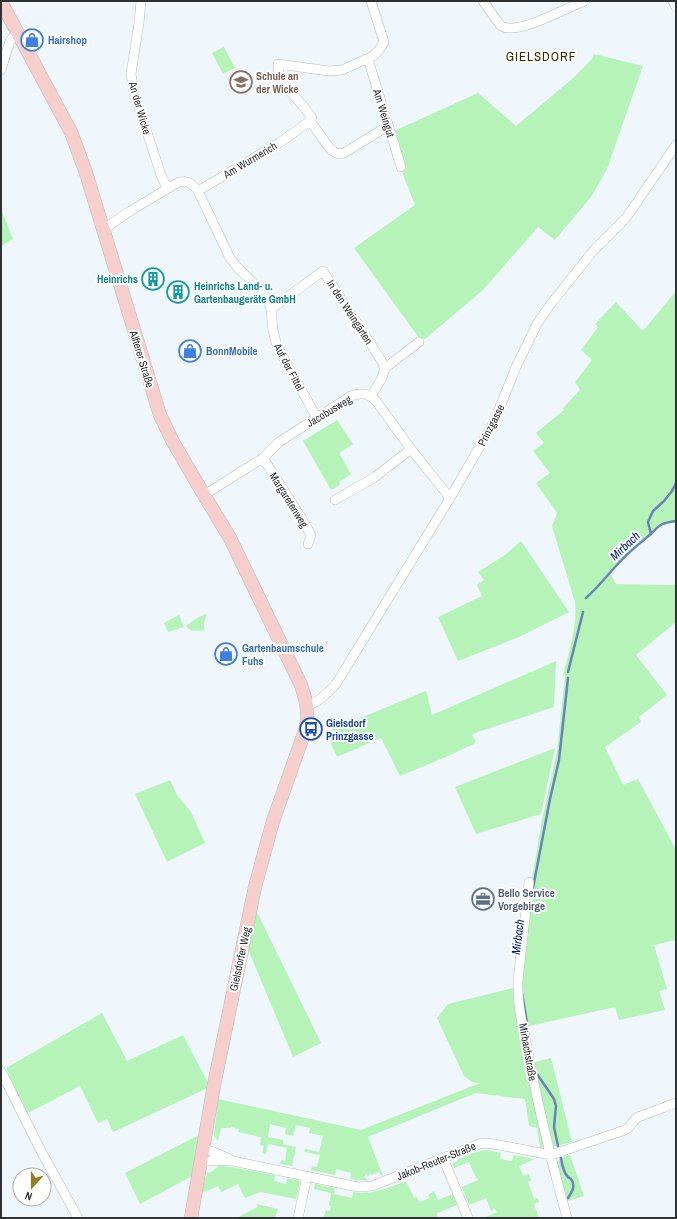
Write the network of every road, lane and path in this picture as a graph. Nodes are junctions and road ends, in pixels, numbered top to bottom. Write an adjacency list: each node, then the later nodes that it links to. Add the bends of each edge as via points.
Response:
1 (141, 1): 15 (street, An der Wicke, via 132,82)
2 (371, 1): 9 (street, via 384,42 378,52)
3 (483, 1): 4 (street, via 500,25 509,28 544,19)
4 (585, 1)
5 (673, 1): 7 (street)
6 (4, 3): 8 (street, Alfterer Straße)
7 (676, 7)
8 (17, 33): 10 (street, via 10,41); 17 (street, Alfterer Straße, via 71,132)
9 (368, 59): 11 (street, via 336,71 278,64 279,77 312,118); 12 (street, Am Weingut)
10 (1, 70)
11 (310, 122): 12 (street, via 331,150 339,154); 16 (street, Am Wurmerich)
12 (388, 126): 14 (street, Am Weingut)
13 (676, 145): 26 (street, Prinzgasse, via 626,218 593,251 537,324 494,422)
14 (401, 167)
15 (167, 188): 16 (street, via 187,181); 17 (street)
16 (198, 191): 18 (street, Auf der Fittel, via 230,258 261,290)
17 (104, 229): 25 (street, Alfterer Straße, via 160,415)
18 (271, 309): 20 (street, In den Weingärten, via 323,271); 22 (street, Auf der Fittel, via 277,346)
19 (419, 342): 20 (street)
20 (386, 368): 21 (street)
21 (371, 396): 22 (street, Jacobusweg, via 354,395); 23 (street)
22 (317, 418): 24 (street, Jacobusweg, via 280,442)
23 (411, 449): 26 (street); 27 (street, via 375,477)
24 (263, 458): 25 (street, Jacobusweg); 28 (street, Margaretenweg, via 311,535)
25 (204, 495): 29 (street, Alfterer Straße, via 252,582 301,684)
26 (450, 498): 29 (street, Prinzgasse, via 336,684 318,702)
27 (335, 500)
28 (308, 544)
29 (307, 706): 34 (street, Gielsdorfer Weg, via 306,728 273,821 255,887)
30 (529, 882): 35 (street, Mirbachstraße, via 518,993 530,1066)
31 (1, 1071): 32 (street)
32 (4, 1087): 38 (street)
33 (676, 1103): 35 (street, Jakob-Reuter-Straße, via 638,1117 625,1130)
34 (202, 1154): 37 (street, Jakob-Reuter-Straße); 39 (street, Gielsdorfer Weg)
35 (551, 1155): 36 (street, Jakob-Reuter-Straße, via 482,1143); 42 (street, Mirbachstraße)
36 (443, 1158): 37 (street, Jakob-Reuter-Straße, via 372,1186 358,1187); 41 (street)
37 (307, 1176): 40 (street)
38 (78, 1218)
39 (191, 1218)
40 (298, 1218)
41 (468, 1218)
42 (567, 1218)

